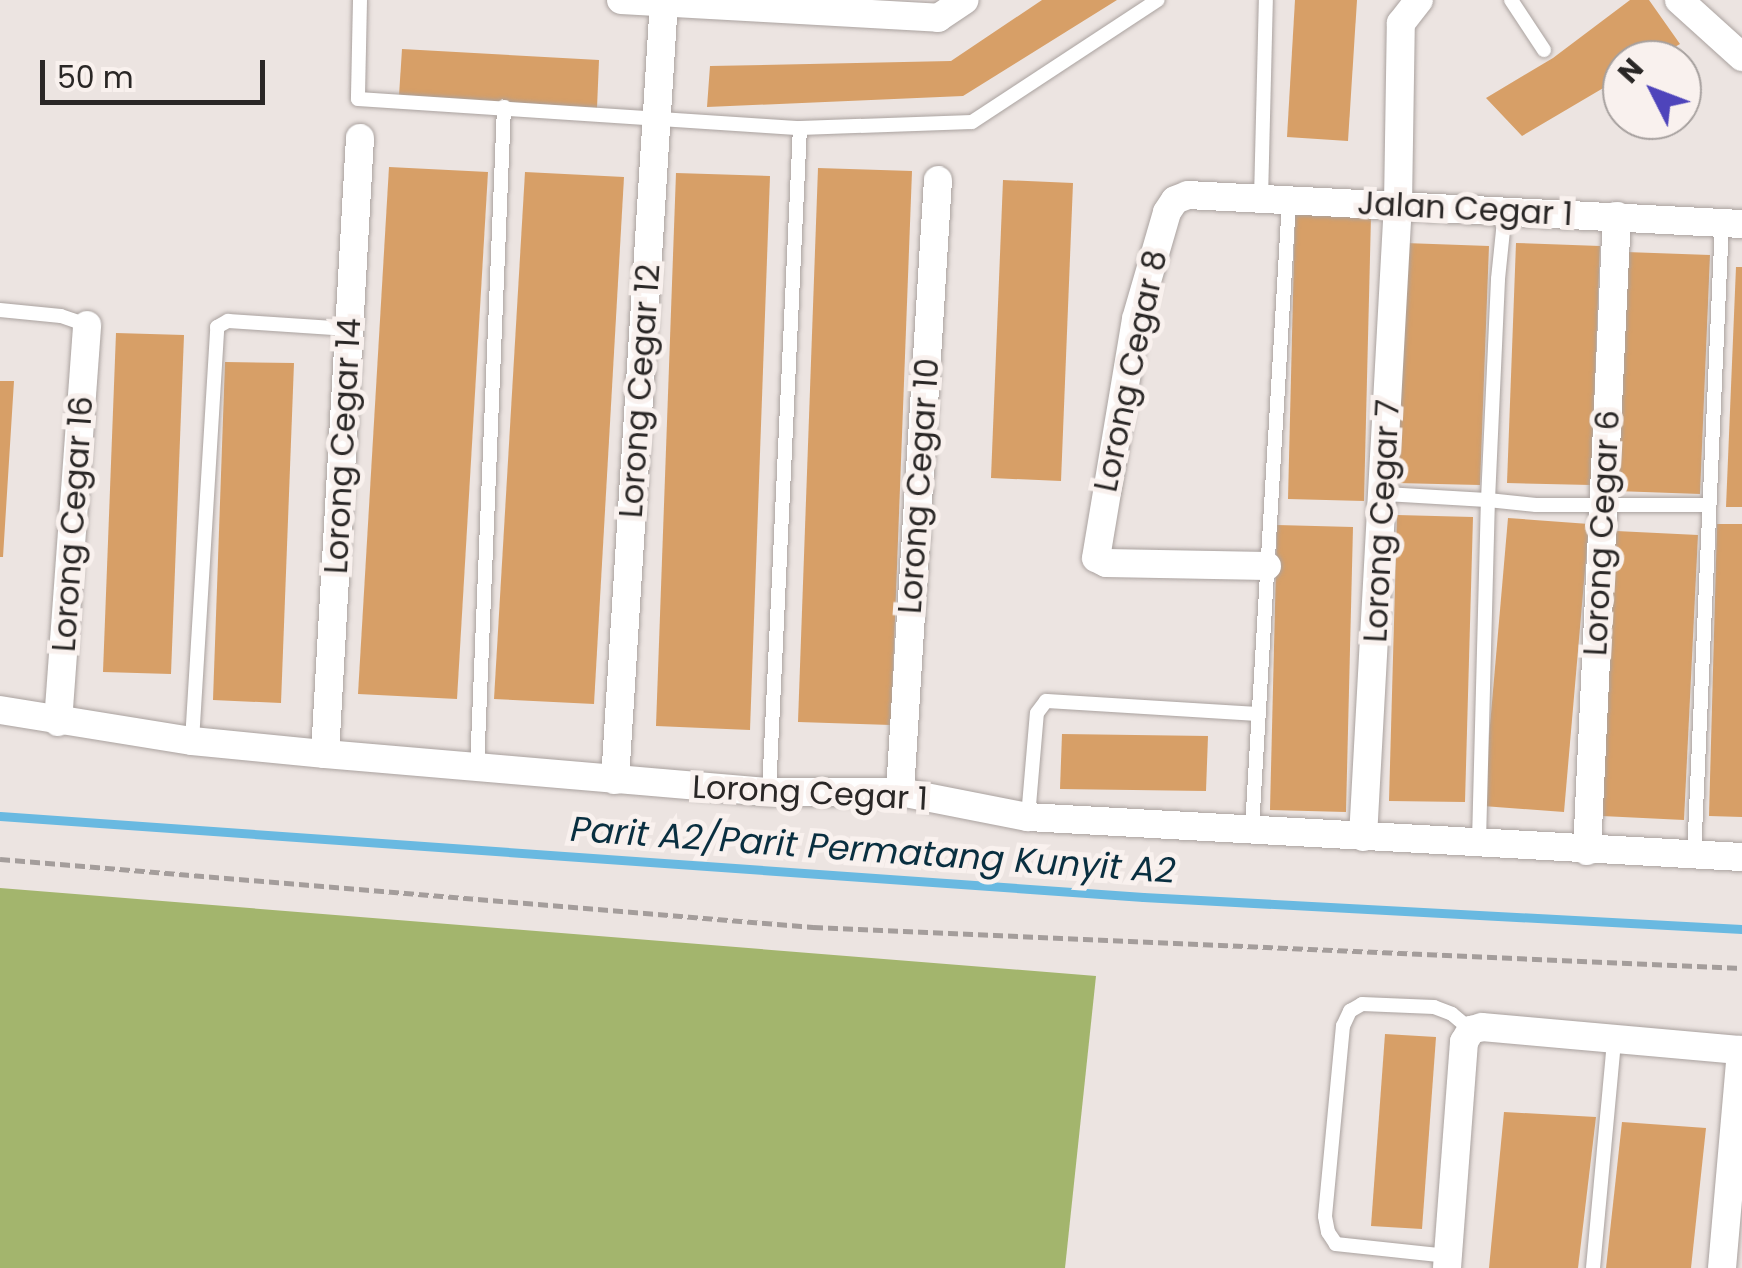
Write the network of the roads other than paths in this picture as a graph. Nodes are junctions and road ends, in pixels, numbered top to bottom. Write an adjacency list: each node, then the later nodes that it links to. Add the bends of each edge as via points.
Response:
1 (360, 0): 13 (lane, via 358,99)
2 (621, 0): 9 (street)
3 (965, 0): 10 (street, via 938,18)
4 (1158, 0): 15 (lane, via 972,122)
5 (1266, 0): 19 (lane)
6 (1419, 0): 20 (street, Lorong Cegar 7, via 1401,22)
7 (1511, 0): 11 (lane)
8 (1679, 0): 12 (street)
9 (664, 2): 10 (street); 14 (street, Lorong Cegar 12)
10 (901, 8)
11 (1544, 50)
12 (1742, 57)
13 (504, 108): 14 (lane); 37 (lane)
14 (657, 116): 15 (lane); 38 (street, Lorong Cegar 12)
15 (800, 128): 39 (lane)
16 (360, 138): 26 (street, Lorong Cegar 14)
17 (938, 180): 40 (street, Lorong Cegar 10)
18 (1188, 195): 19 (street, Jalan Cegar 1); 31 (street, Lorong Cegar 8, via 1167,212 1136,319 1096,558)
19 (1275, 200): 20 (street, Jalan Cegar 1); 31 (lane)
20 (1398, 204): 21 (street, Jalan Cegar 1); 27 (street, Lorong Cegar 7)
21 (1505, 211): 22 (street, Jalan Cegar 1); 28 (lane)
22 (1617, 216): 23 (street, Jalan Cegar 1); 29 (street, Lorong Cegar 6)
23 (1732, 224): 30 (lane)
24 (0, 310): 25 (lane, via 61,316)
25 (88, 326): 34 (street, Lorong Cegar 16)
26 (349, 329): 35 (lane, via 228,322 217,327); 36 (street, Lorong Cegar 14)
27 (1384, 494): 28 (lane); 43 (street, Lorong Cegar 7)
28 (1488, 500): 29 (lane); 44 (lane)
29 (1603, 505): 30 (lane); 45 (street, Lorong Cegar 6)
30 (1706, 506): 46 (lane)
31 (1268, 566): 33 (lane)
32 (0, 710): 34 (street, Lorong Cegar 1)
33 (1259, 714): 41 (lane, via 1046,701 1037,714); 42 (lane)
34 (58, 722): 35 (street, Lorong Cegar 1)
35 (192, 742): 36 (street, Lorong Cegar 1)
36 (325, 754): 37 (street, Lorong Cegar 1)
37 (477, 768): 38 (street, Lorong Cegar 1)
38 (615, 780): 39 (street, Lorong Cegar 1)
39 (770, 792): 40 (street, Lorong Cegar 1)
40 (900, 792): 41 (street, Lorong Cegar 1)
41 (1028, 817): 42 (street, Lorong Cegar 1)
42 (1252, 828): 43 (street, Lorong Cegar 1)
43 (1363, 837): 44 (street, Lorong Cegar 1)
44 (1479, 841): 45 (street, Lorong Cegar 1)
45 (1587, 851): 46 (street, Lorong Cegar 1)
46 (1694, 856): 47 (street, Lorong Cegar 1)
47 (1742, 857)
48 (1471, 1030): 49 (street); 51 (street, via 1464,1042); 51 (lane, via 1434,1007 1362,1004 1342,1026 1328,1232 1336,1244)
49 (1614, 1041): 50 (street); 52 (lane)
50 (1741, 1050): 53 (street)
51 (1448, 1262)
52 (1592, 1268)
53 (1722, 1268)

